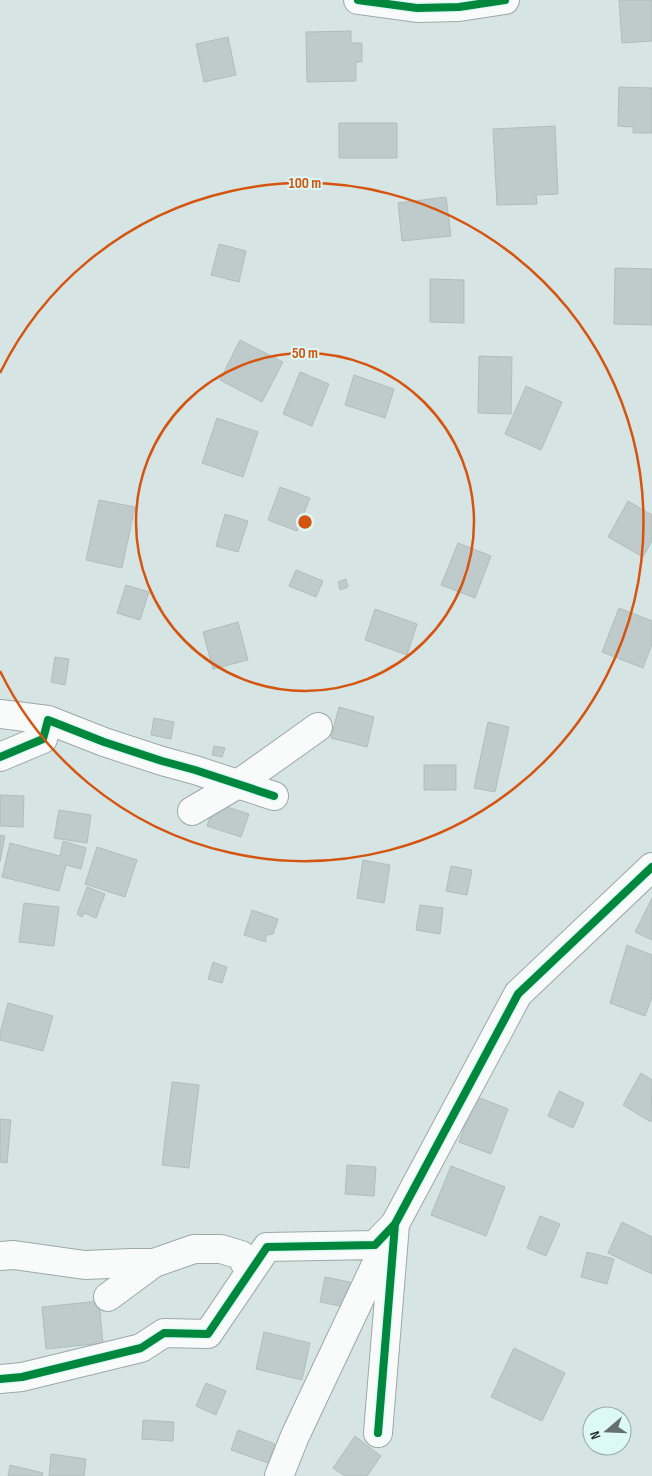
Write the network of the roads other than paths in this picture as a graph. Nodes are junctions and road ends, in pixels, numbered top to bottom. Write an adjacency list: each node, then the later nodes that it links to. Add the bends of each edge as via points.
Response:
1 (358, 0): 2 (street, via 417,8)
2 (505, 0)
3 (0, 714): 4 (street)
4 (48, 720): 6 (street, via 43,739); 7 (street, via 104,742)
5 (318, 727): 7 (street)
6 (0, 757)
7 (238, 784): 8 (street); 9 (street)
8 (274, 796)
9 (192, 811)
10 (652, 867): 11 (street, via 518,994)
11 (395, 1224): 14 (street, via 375,1245 267,1247); 17 (street); 18 (street)
12 (0, 1256): 13 (street, via 85,1265)
13 (154, 1263): 14 (street, via 194,1249 220,1248 241,1255); 15 (street)
14 (249, 1272): 16 (street, via 208,1334 164,1333 141,1348 22,1377)
15 (108, 1297)
16 (0, 1379)
17 (378, 1433)
18 (279, 1476)

